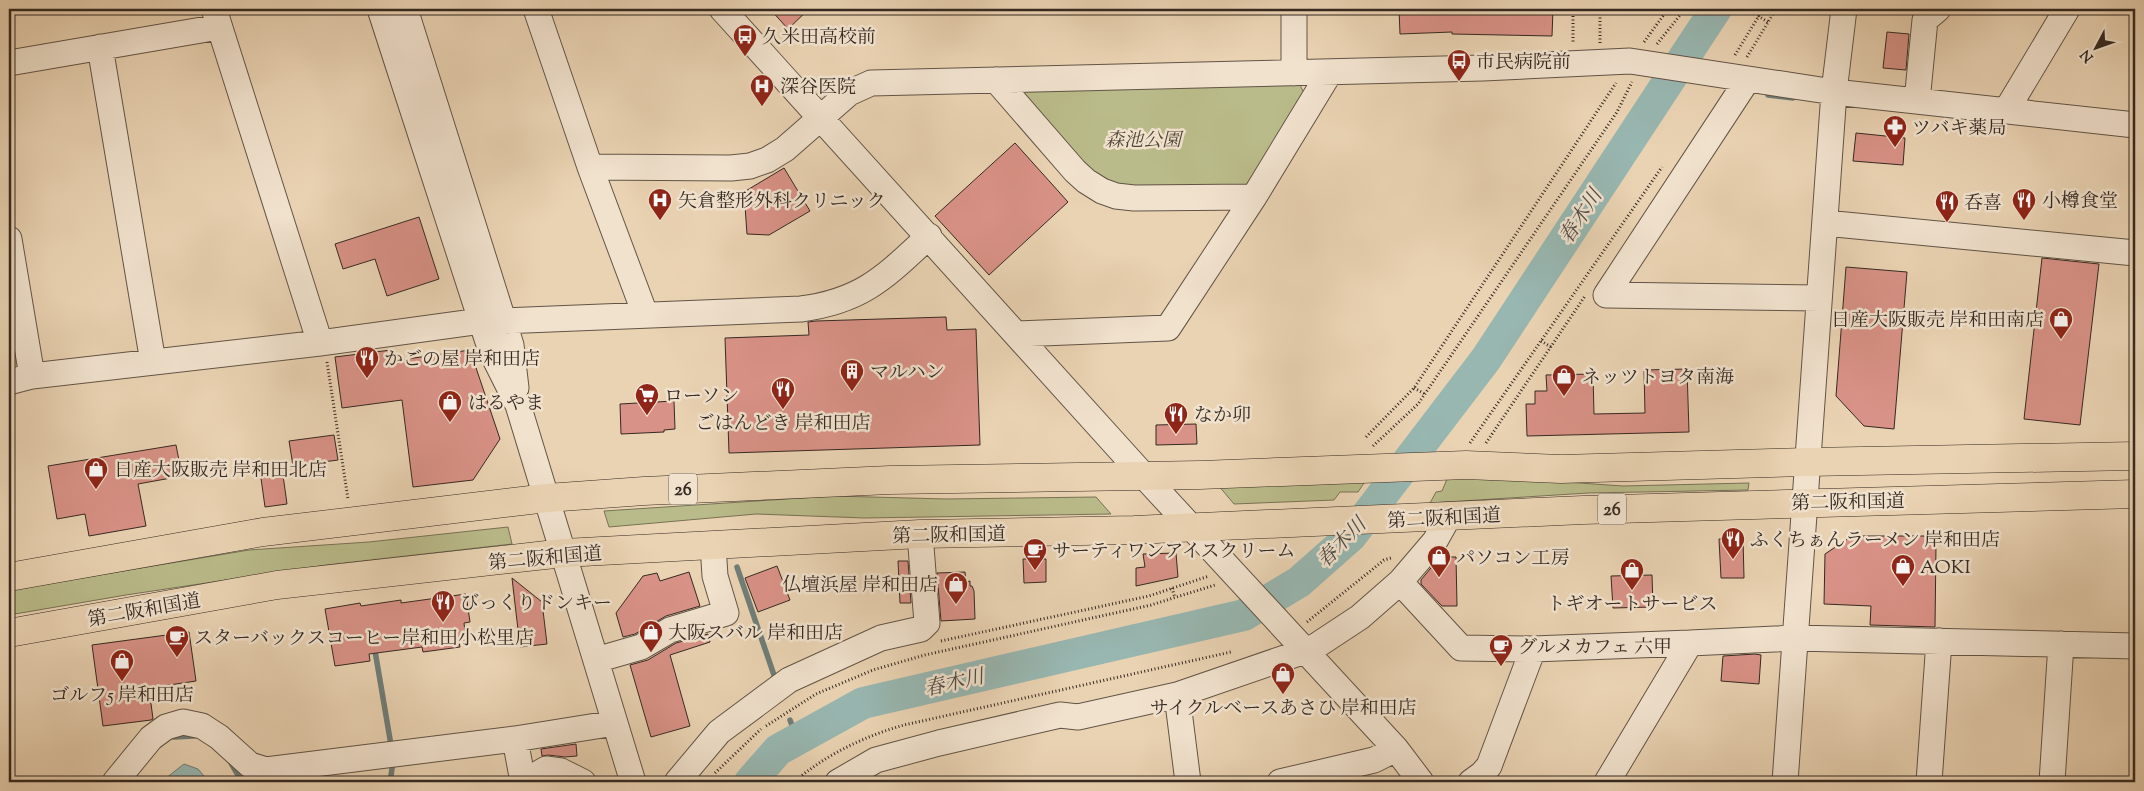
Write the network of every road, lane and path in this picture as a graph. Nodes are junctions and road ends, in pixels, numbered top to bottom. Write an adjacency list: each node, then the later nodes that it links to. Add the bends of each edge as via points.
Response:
1 (380, 9): 40 (street)
2 (405, 9): 40 (street)
3 (536, 9): 32 (street)
4 (722, 9): 29 (street)
5 (1294, 9): 23 (street)
6 (1573, 9): 19 (path)
7 (1600, 9): 18 (path)
8 (1668, 9): 21 (path)
9 (1686, 9): 21 (path)
10 (1763, 9): 14 (path)
11 (1844, 9): 26 (street)
12 (1938, 9): 27 (street, via 1925,20)
13 (2067, 9): 28 (street)
14 (1758, 16): 16 (path); 24 (path, via 1734,58)
15 (216, 18): 17 (street); 43 (street)
16 (1768, 22)
17 (100, 47): 20 (street); 45 (street)
18 (1600, 51)
19 (1574, 52)
20 (9, 63)
21 (1640, 63): 22 (street); 24 (street); 47 (path); 48 (path, via 1617,112)
22 (1330, 72): 23 (street); 33 (street)
23 (1294, 73): 25 (street)
24 (1730, 76): 26 (street); 38 (street, via 1606,296)
25 (996, 80): 29 (street, via 871,83 849,93); 33 (street, via 1075,171 1102,191 1134,198)
26 (1834, 92): 27 (street); 34 (street)
27 (1917, 101): 28 (street)
28 (2006, 111): 30 (street)
29 (821, 118): 32 (street, via 785,150 750,166); 35 (street)
30 (2135, 125)
31 (1666, 162): 42 (path)
32 (590, 167): 39 (street)
33 (1254, 197): 41 (street, via 1168,328)
34 (1825, 223): 37 (street); 38 (street)
35 (929, 236): 39 (street, via 868,289 822,306); 41 (street)
36 (9, 239): 46 (street)
37 (2135, 253)
38 (1819, 298): 53 (street)
39 (645, 314): 40 (street)
40 (492, 321): 43 (street); 56 (street, via 491,351 518,405)
41 (1017, 334): 54 (street)
42 (1541, 341): 44 (path); 50 (path)
43 (320, 343): 45 (street); 58 (path, via 326,354)
44 (1551, 347)
45 (153, 362): 46 (street)
46 (20, 379)
47 (1414, 388): 48 (path); 49 (path)
48 (1425, 394): 52 (path)
49 (1366, 436)
50 (1468, 454): 52 (highway, 第二阪和国道 / 26); 53 (highway, 第二阪和国道 / 26, via 1561,469)
51 (2135, 456): 53 (highway, 第二阪和国道 / 26)
52 (1368, 457): 54 (highway, 第二阪和国道 / 26)
53 (1808, 462): 57 (street)
54 (1144, 476): 56 (highway, 第二阪和国道 / 26, via 890,480); 60 (street)
55 (2135, 494): 57 (highway, 第二阪和国道 / 26)
56 (547, 498): 63 (street); 66 (highway, 第二阪和国道 / 26, via 262,532)
57 (1805, 502): 59 (highway, 第二阪和国道 / 26); 73 (street)
58 (349, 503)
59 (1449, 516): 60 (highway, 第二阪和国道 / 26); 68 (street, via 1435,541)
60 (1192, 527): 61 (highway, 第二阪和国道 / 26); 67 (street)
61 (920, 534): 62 (highway, 第二阪和国道 / 26); 93 (street, via 927,623 921,629 881,638 789,680 719,732)
62 (712, 545): 63 (highway, 第二阪和国道 / 26); 81 (street, via 715,576 726,613 670,630 641,647)
63 (564, 553): 72 (highway, 第二阪和国道 / 26, via 277,585); 81 (street)
64 (1392, 558): 71 (path, via 1384,560)
65 (1212, 575): 69 (path)
66 (9, 577)
67 (1229, 581): 70 (path); 71 (street)
68 (1400, 582): 79 (street, via 1461,648); 80 (street, via 1360,617)
69 (1172, 588): 70 (path); 75 (path, via 1149,596)
70 (1175, 598): 88 (path, via 925,655 873,670 816,694 763,728)
71 (1295, 628): 80 (street)
72 (9, 633)
73 (1795, 638): 74 (street); 76 (street); 100 (street)
74 (1939, 641): 77 (street); 101 (street)
75 (933, 642)
76 (1690, 643): 79 (street); 99 (street)
77 (2061, 644): 78 (street); 102 (street)
78 (2135, 646)
79 (1533, 649): 98 (street, via 1489,766)
80 (1305, 651): 84 (street); 87 (street)
81 (596, 660): 85 (street)
82 (1160, 668): 83 (path)
83 (1161, 673)
84 (1177, 695): 94 (street, via 1078,717 1060,714 939,743 876,760); 95 (street)
85 (615, 723): 86 (street); 92 (street)
86 (515, 739): 89 (street, via 266,770 250,765 219,736 202,726 183,722 166,727 151,738); 90 (street)
87 (1396, 749): 96 (street, via 1374,760); 97 (street)
88 (712, 775)
89 (115, 782)
90 (523, 782): 91 (street, via 546,769 561,771)
91 (583, 782)
92 (633, 782)
93 (677, 782)
94 (838, 782)
95 (1188, 782)
96 (1280, 782)
97 (1421, 782)
98 (1471, 782)
99 (1607, 782)
100 (1785, 782)
101 (1929, 782)
102 (2052, 782)

